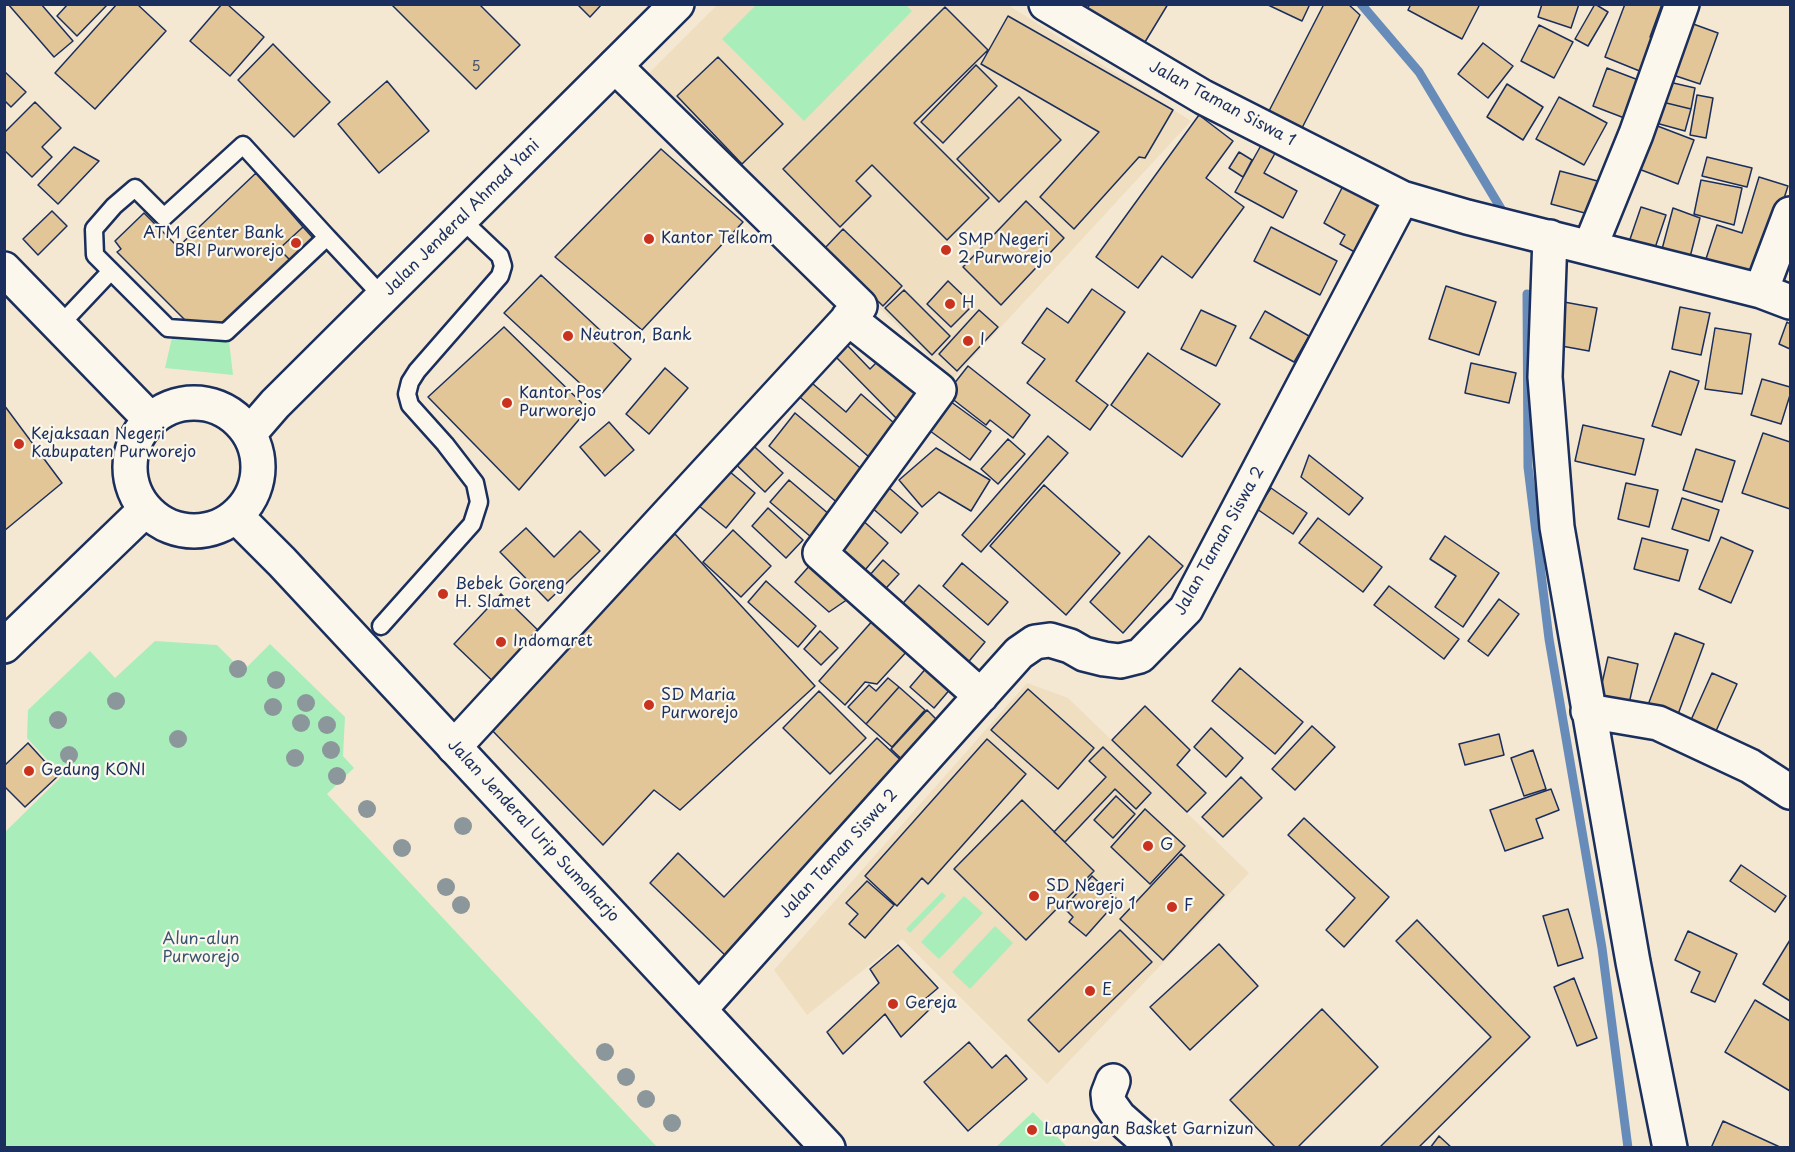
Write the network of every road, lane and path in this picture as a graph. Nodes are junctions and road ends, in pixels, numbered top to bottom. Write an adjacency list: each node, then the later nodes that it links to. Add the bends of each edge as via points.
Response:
1 (677, 4): 4 (street, Jalan Jenderal Ahmad Yani)
2 (1046, 4): 5 (street, Jalan Taman Siswa 1, via 1203,97)
3 (1682, 4): 10 (street, via 1636,134)
4 (615, 66): 7 (street, Jalan Jenderal Ahmad Yani); 15 (street, via 860,306)
5 (1402, 198): 9 (street, Jalan Taman Siswa 1); 23 (street, Jalan Taman Siswa 2, via 1186,609 1140,656 1120,661 1084,654 1050,640 1035,642 1019,653)
6 (1791, 214): 13 (street)
7 (461, 219): 14 (street, Jalan Jenderal Ahmad Yani); 21 (lane, via 500,256 500,276 417,371 407,394 411,405 475,483 479,502 472,524)
8 (327, 237): 12 (lane, via 226,332 168,328); 12 (lane, via 243,145 164,217 135,188 114,206 94,229 95,255); 14 (lane)
9 (1550, 237): 10 (street, Jalan Taman Siswa 1); 24 (street, via 1545,377 1557,527)
10 (1590, 247): 13 (street, Jalan Taman Siswa 1)
11 (4, 268): 16 (street)
12 (111, 271): 16 (lane)
13 (1776, 296)
14 (383, 297): 18 (street, Jalan Jenderal Ahmad Yani)
15 (848, 318): 23 (street, via 939,390 820,553); 25 (street)
16 (60, 325): 17 (street, via 143,412)
17 (148, 422): 18 (street, via 177,405 211,405 226,412); 19 (street, via 137,438 130,475)
18 (249, 434): 20 (street, via 258,470 247,503)
19 (145, 510): 20 (street, via 160,523 179,531 219,527); 22 (street)
20 (236, 516): 25 (street, Jalan Jenderal Urip Sumoharjo)
21 (381, 626)
22 (4, 646)
23 (981, 696): 27 (street, Jalan Taman Siswa 2)
24 (1588, 711): 26 (street, via 1658,723 1750,766); 31 (street)
25 (454, 747): 27 (street, Jalan Jenderal Urip Sumoharjo)
26 (1791, 792)
27 (700, 1009): 29 (street, Jalan Jenderal Urip Sumoharjo)
28 (1113, 1081): 30 (street, via 1109,1103)
29 (828, 1148)
30 (1154, 1148)
31 (1670, 1148)

